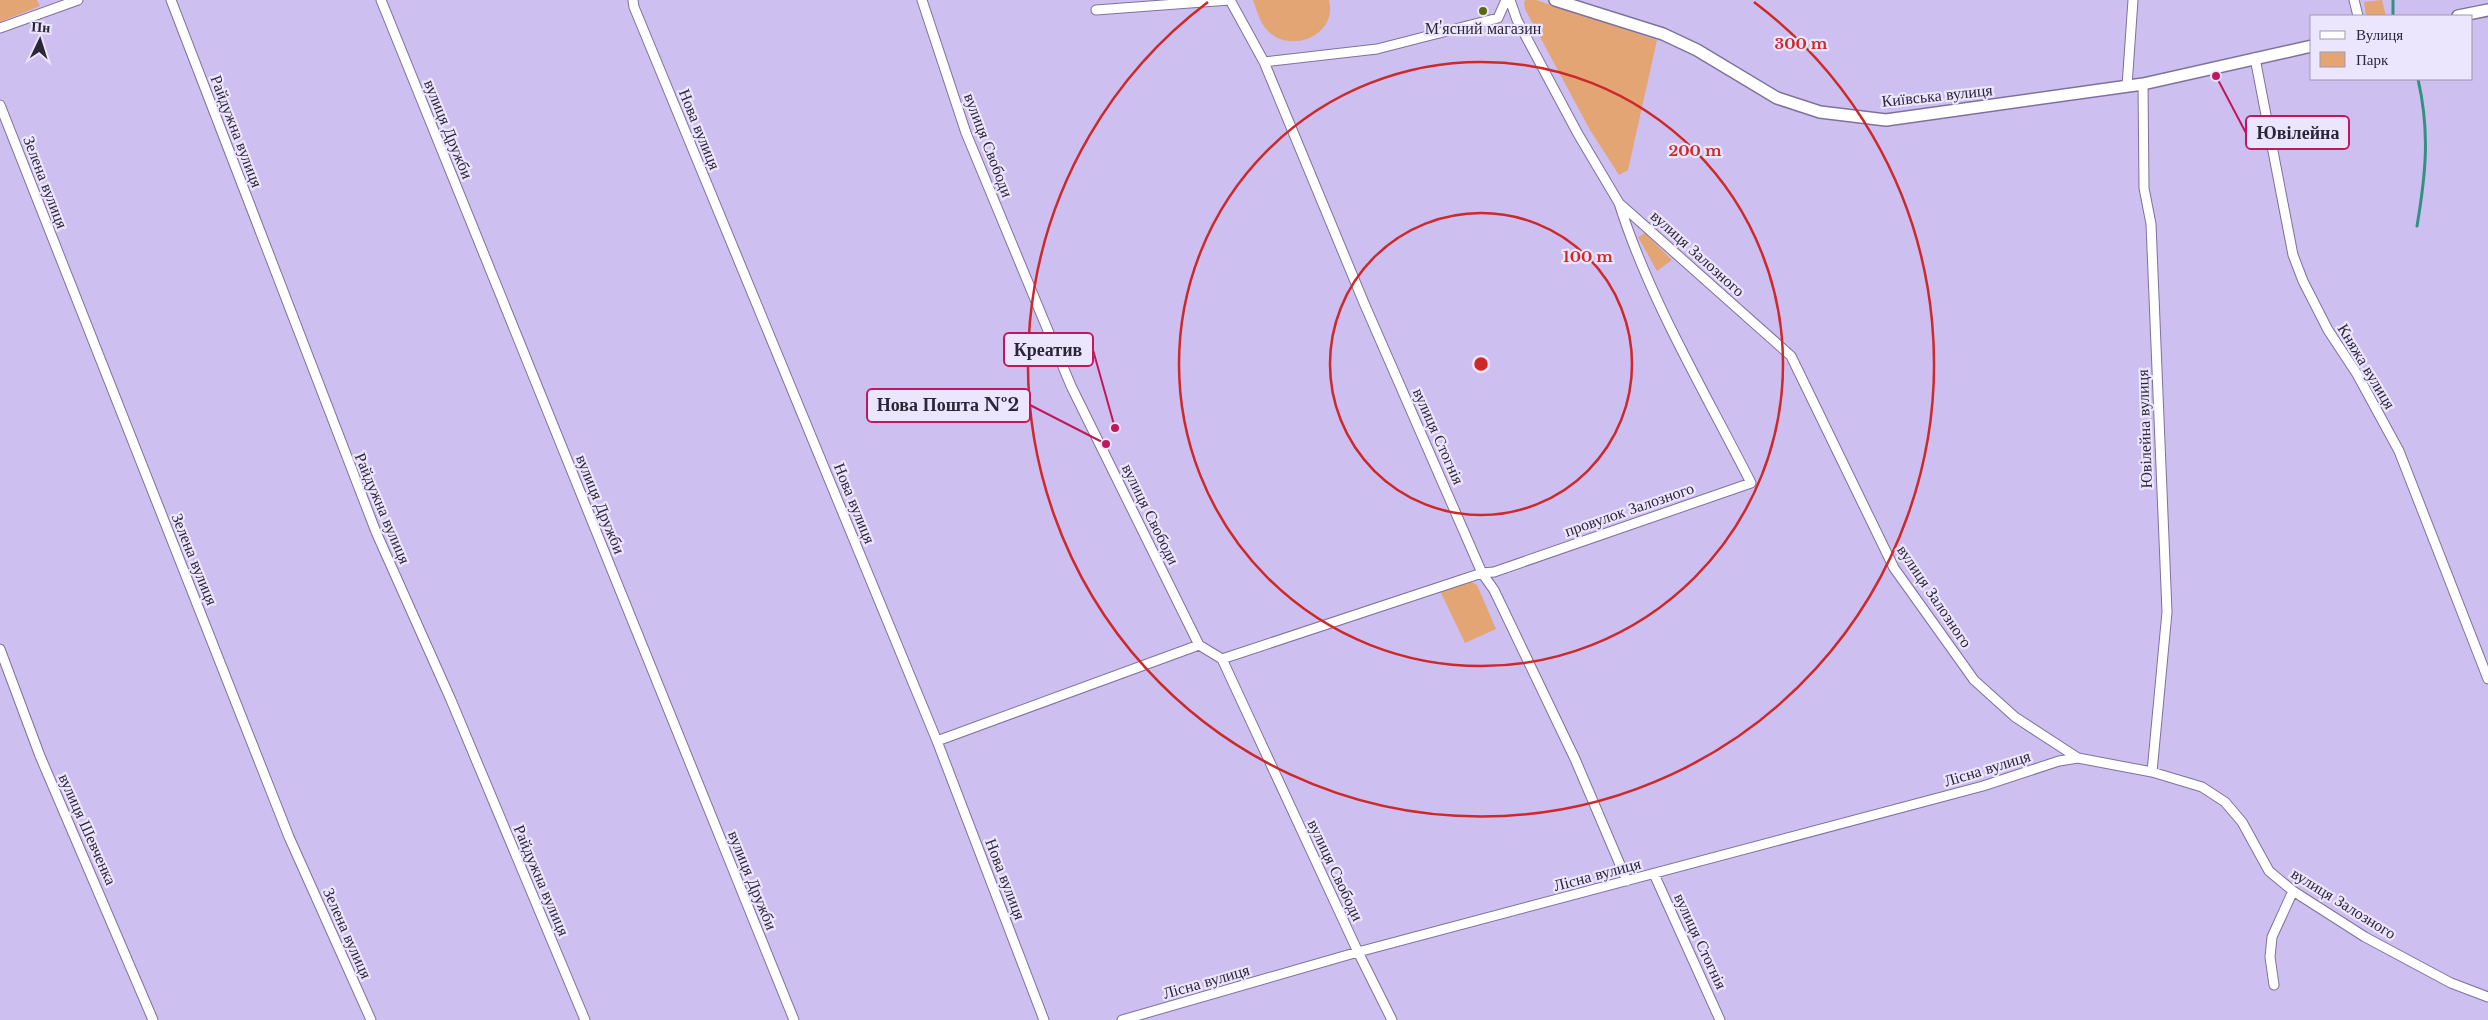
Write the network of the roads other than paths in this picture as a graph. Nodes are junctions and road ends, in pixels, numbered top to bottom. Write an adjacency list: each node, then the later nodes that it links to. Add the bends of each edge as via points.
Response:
1 (78, 0): 16 (street)
2 (171, 0): 40 (street, Райдужна вулиця, via 338,437)
3 (381, 0): 41 (street, вулиця Дружби)
4 (633, 0): 29 (street, Нова вулиця)
5 (922, 0): 25 (street, вулиця Свободи, via 966,133 1071,386)
6 (1230, 0): 12 (street); 19 (street, вулиця Стогнія)
7 (1506, 0): 19 (street, via 1498,18 1443,33 1376,48)
8 (1510, 0): 23 (street, вулиця Залозного, via 1517,20 1578,134)
9 (1555, 0): 21 (street, Київська вулиця, via 1663,34 1697,50 1777,98 1820,112 1886,120)
10 (2133, 0): 21 (street)
11 (2354, 0): 14 (street)
12 (1096, 10)
13 (2488, 10): 15 (street)
14 (2358, 15)
15 (2463, 15)
16 (0, 28)
17 (2310, 46): 18 (street, Київська вулиця)
18 (2255, 58): 20 (street, Київська вулиця); 28 (street, Княжа вулиця, via 2293,255 2328,330 2357,374 2399,451)
19 (1264, 62): 24 (street, вулиця Стогнія, via 1364,303)
20 (2143, 84): 21 (street, Київська вулиця); 31 (street, Ювілейна вулиця, via 2144,188 2151,224 2166,612)
21 (2127, 86)
22 (0, 105): 39 (street, Зелена вулиця, via 289,837)
23 (1619, 203): 24 (street, провулок Залозного, via 1630,238 1668,321 1751,483 1494,572); 30 (street, вулиця Залозного, via 1791,356 1894,568 1911,592 1974,680 2015,716)
24 (1482, 573): 27 (street, провулок Залозного); 33 (street, вулиця Стогнія, via 1494,590 1575,759)
25 (1199, 645): 27 (street); 29 (street)
26 (0, 649): 38 (street, вулиця Шевченка, via 40,756)
27 (1222, 659): 35 (street, вулиця Свободи)
28 (2488, 679)
29 (937, 741): 42 (street, Нова вулиця)
30 (2078, 758): 31 (street, вулиця Залозного); 32 (street, Лісна вулиця)
31 (2152, 772): 34 (street, вулиця Залозного, via 2202,787 2225,802 2242,822 2269,871)
32 (1654, 874): 33 (street, Лісна вулиця); 45 (street, вулиця Стогнія)
33 (1628, 881): 35 (street, Лісна вулиця)
34 (2294, 891): 36 (street, via 2272,937 2270,958); 37 (street, вулиця Залозного, via 2365,937 2451,983)
35 (1358, 952): 43 (street, Лісна вулиця); 44 (street, вулиця Свободи)
36 (2274, 985)
37 (2488, 997)
38 (153, 1020)
39 (371, 1020)
40 (585, 1020)
41 (794, 1020)
42 (1044, 1020)
43 (1122, 1020)
44 (1392, 1020)
45 (1720, 1020)

